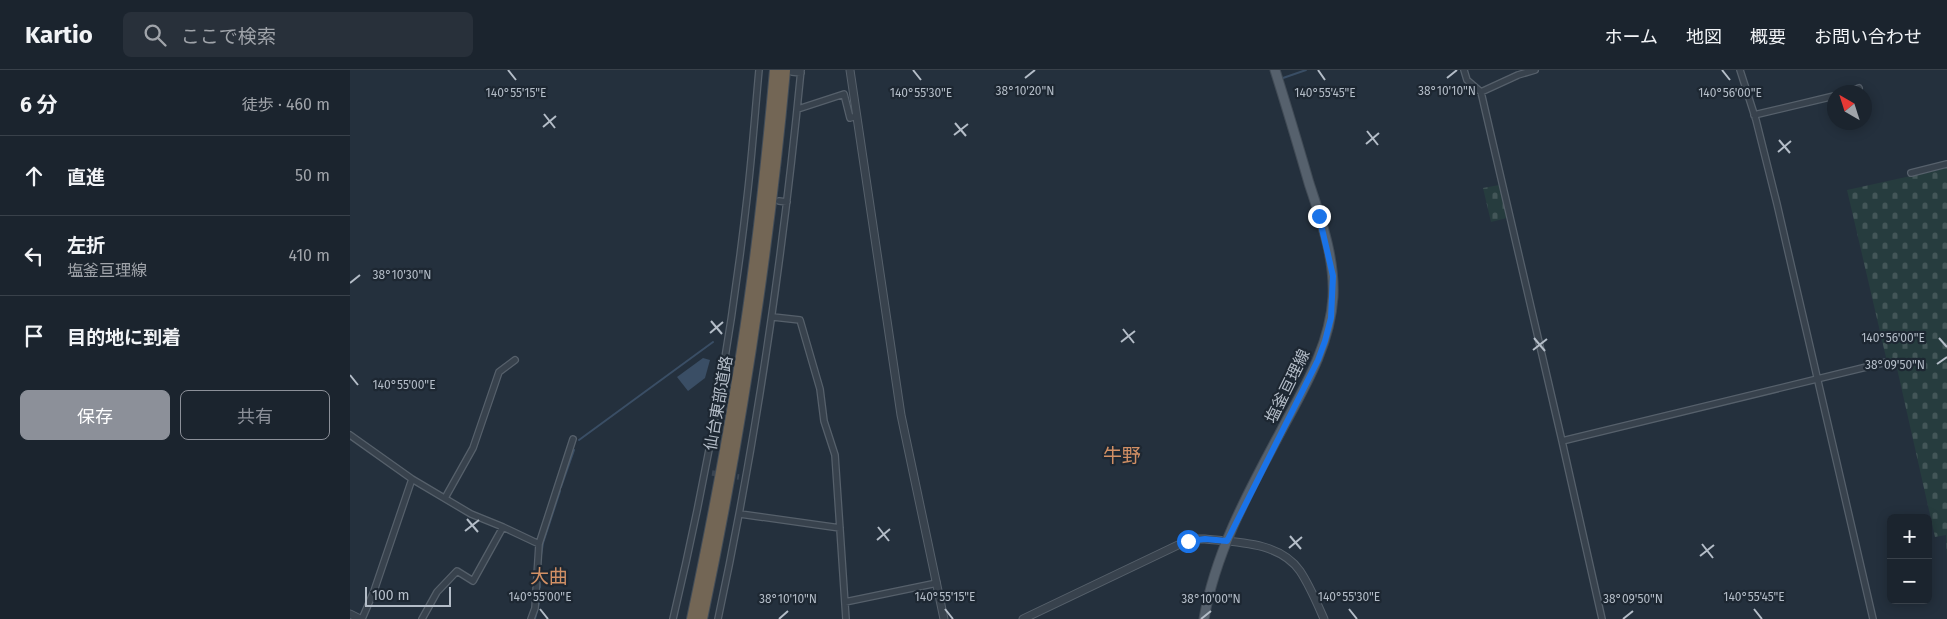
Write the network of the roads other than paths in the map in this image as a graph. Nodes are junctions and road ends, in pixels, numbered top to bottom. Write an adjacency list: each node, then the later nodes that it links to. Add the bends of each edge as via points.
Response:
1 (759, 70): 17 (street)
2 (775, 70): 43 (highway, 仙台東部道路, via 749,303 720,478)
3 (850, 70): 14 (street)
4 (1276, 70): 35 (main road, 塩釜亘理線, via 1327,243 1333,276 1331,318 1318,360)
5 (1464, 70): 10 (street, via 1467,80)
6 (1536, 70): 10 (street)
7 (1740, 70): 13 (street)
8 (789, 71): 9 (street); 44 (highway, 仙台東部道路, via 753,345)
9 (801, 72): 12 (street)
10 (1481, 92): 27 (street)
11 (1827, 98): 13 (street)
12 (798, 109): 14 (street, via 844,94 850,118); 20 (street)
13 (1754, 114): 24 (street)
14 (857, 116): 37 (street, via 901,416)
15 (1947, 164): 16 (street)
16 (1911, 173)
17 (747, 198): 18 (street); 42 (street, via 709,472)
18 (755, 199)
19 (778, 201): 20 (street)
20 (787, 202): 21 (street)
21 (773, 317): 29 (street); 34 (street, via 800,320 835,455)
22 (515, 360): 31 (street, via 499,372 474,448)
23 (1887, 362): 24 (street)
24 (1817, 380): 27 (street); 52 (street)
25 (350, 435): 30 (street)
26 (574, 439): 36 (street)
27 (1562, 441): 51 (street)
28 (739, 476): 29 (street)
29 (746, 477): 32 (street)
30 (412, 480): 31 (street); 39 (street, via 374,591)
31 (445, 498): 33 (street, via 471,514)
32 (740, 514): 34 (street); 45 (street)
33 (503, 527): 36 (street); 40 (street, via 473,581 457,571 437,592)
34 (840, 528): 38 (street)
35 (1227, 541): 48 (street, via 1197,539 1178,545); 49 (main road, 塩釜亘理線, via 1210,587); 50 (street, via 1275,551 1288,559 1299,570)
36 (539, 544): 41 (street, via 535,608)
37 (937, 583): 38 (street); 47 (street)
38 (845, 602): 46 (street)
39 (356, 618)
40 (422, 619)
41 (531, 619)
42 (673, 619)
43 (692, 619)
44 (702, 619)
45 (718, 619)
46 (846, 619)
47 (944, 619)
48 (1023, 619)
49 (1204, 619)
50 (1324, 619)
51 (1602, 619)
52 (1873, 619)

